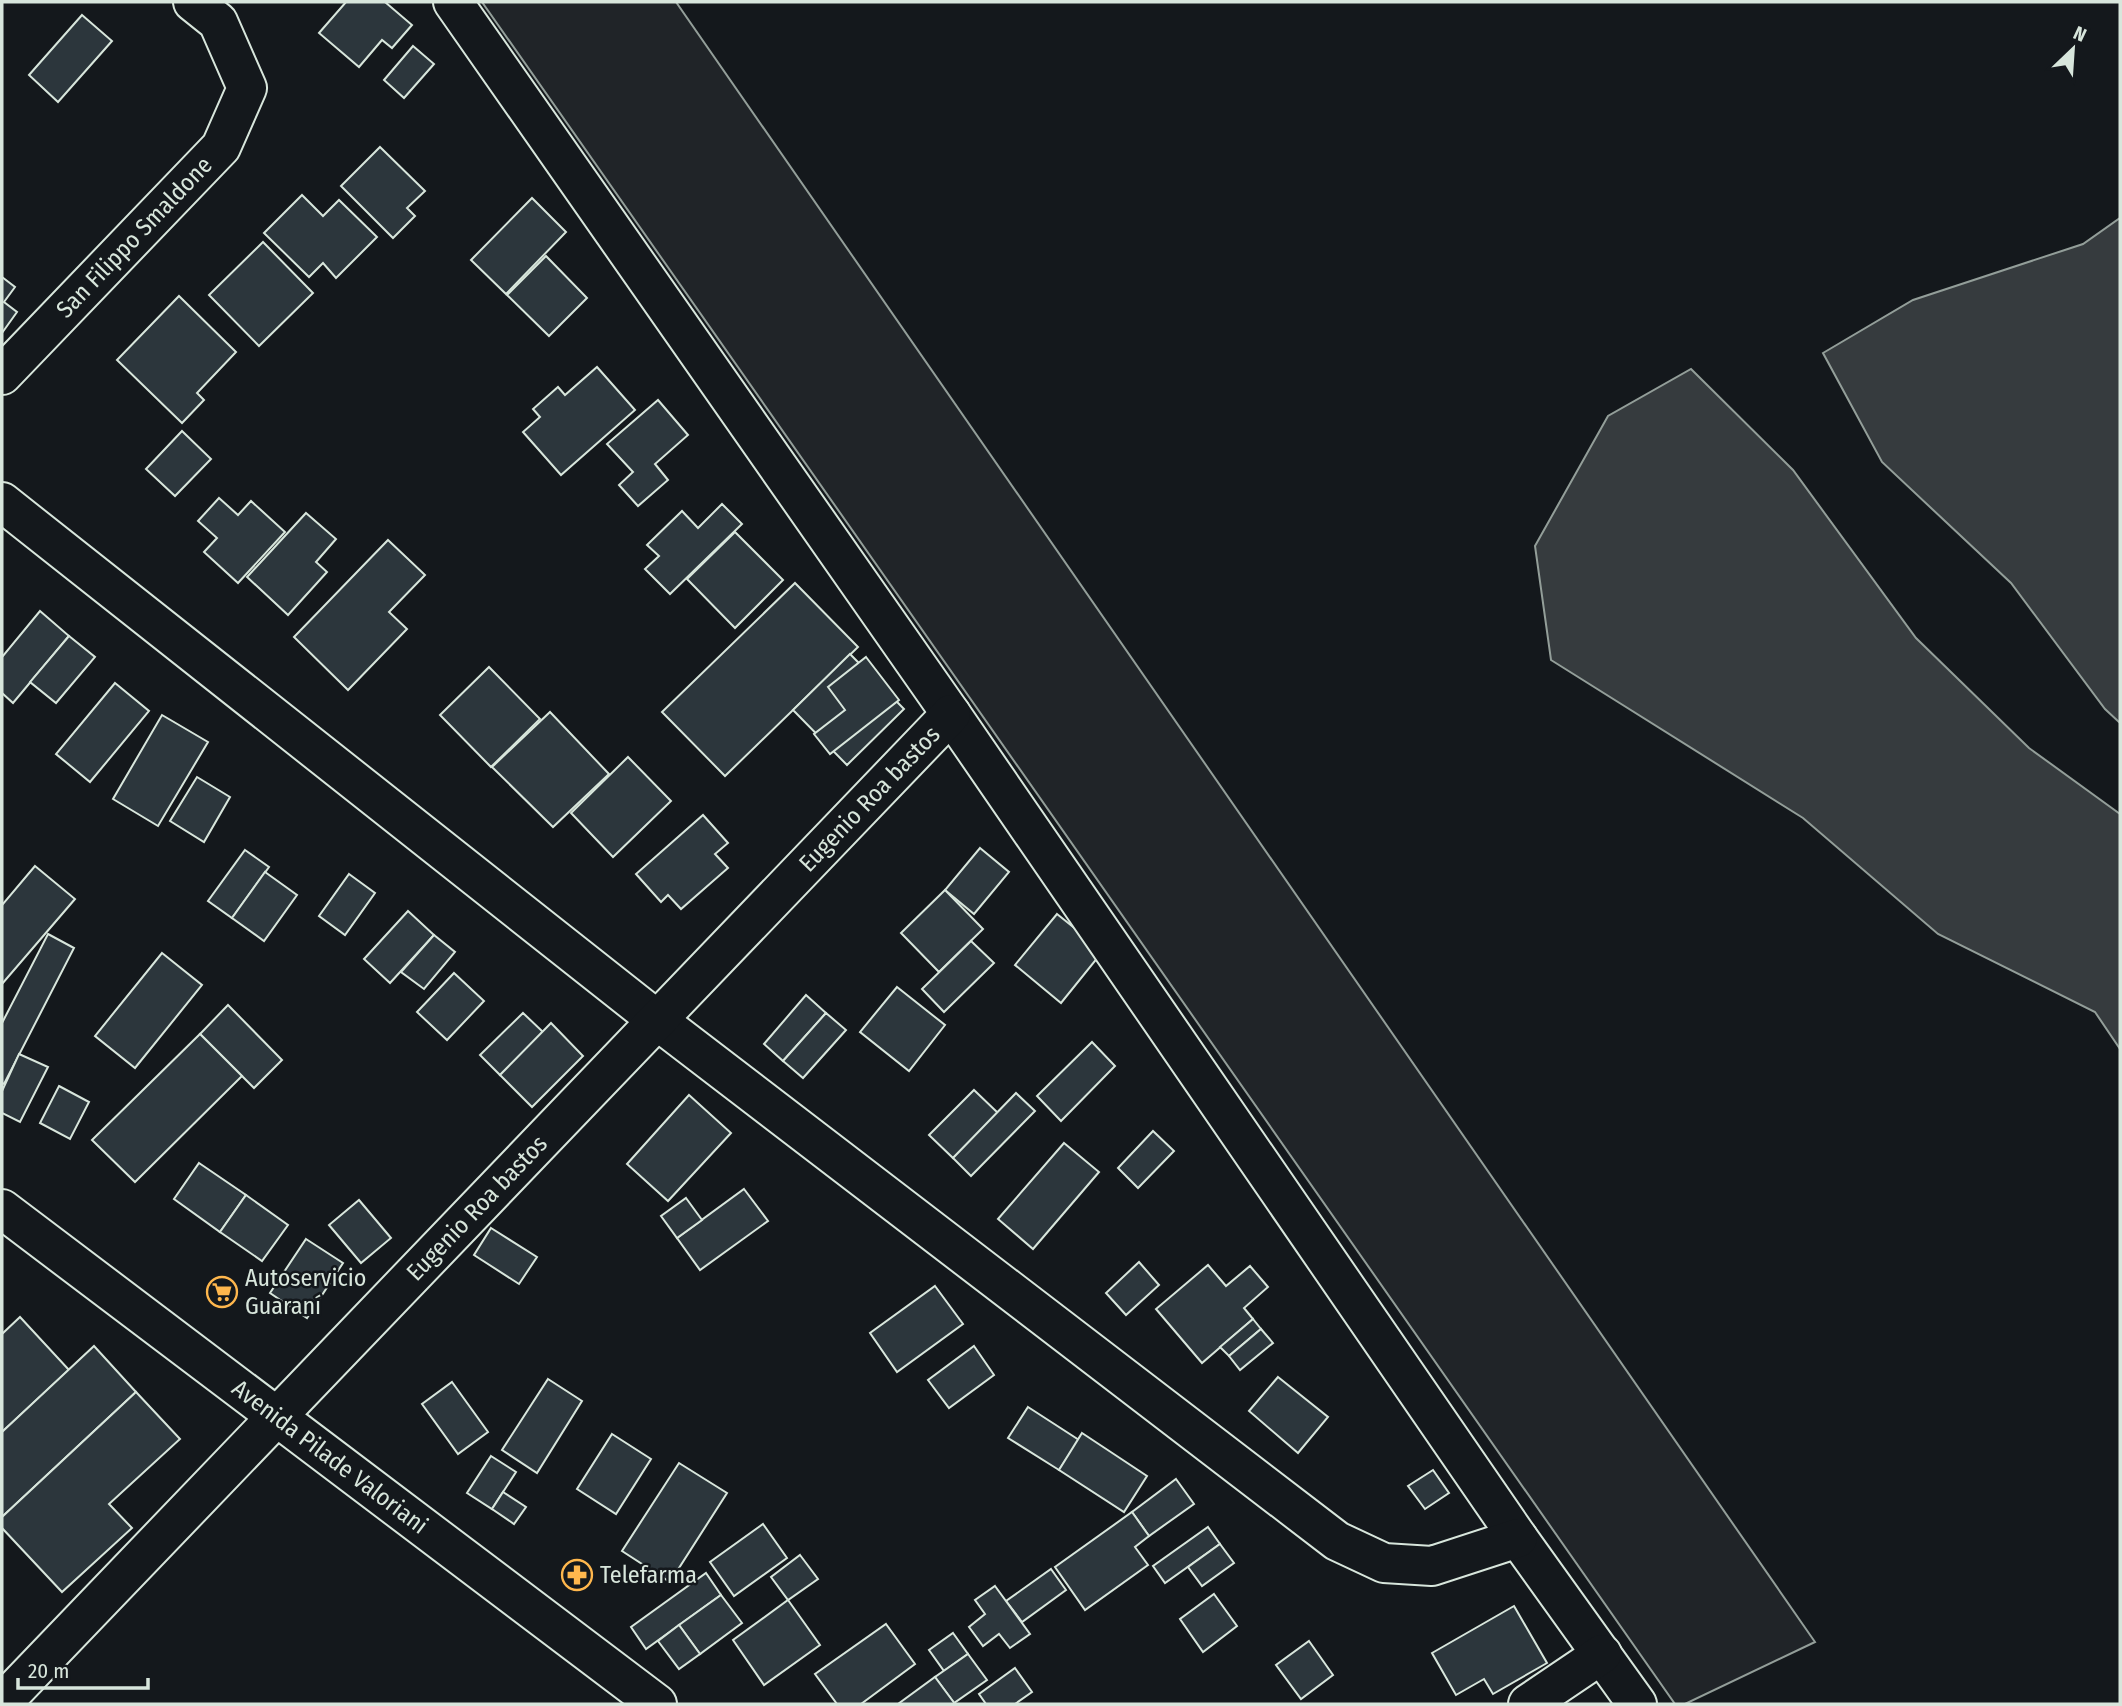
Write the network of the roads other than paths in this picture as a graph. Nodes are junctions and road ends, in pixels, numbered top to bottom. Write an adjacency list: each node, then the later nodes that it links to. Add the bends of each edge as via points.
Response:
1 (193, 2): 3 (street, San Filippo Smaldone, via 218,22 247,88 221,148)
2 (453, 2): 5 (street)
3 (2, 374)
4 (2, 502): 6 (street)
5 (951, 715): 6 (street, Eugenio Roa bastos); 9 (street)
6 (657, 1020): 8 (street, Eugenio Roa bastos); 9 (street, via 1337,1541 1384,1563 1432,1566)
7 (2, 1209): 8 (street, Avenida Pilade Valoriani)
8 (276, 1416): 11 (street, Eugenio Roa bastos); 12 (street, Avenida Pilade Valoriani)
9 (1518, 1538): 10 (street)
10 (1602, 1654): 13 (street); 14 (street)
11 (2, 1703)
12 (657, 1704)
13 (1528, 1704)
14 (1637, 1704)

